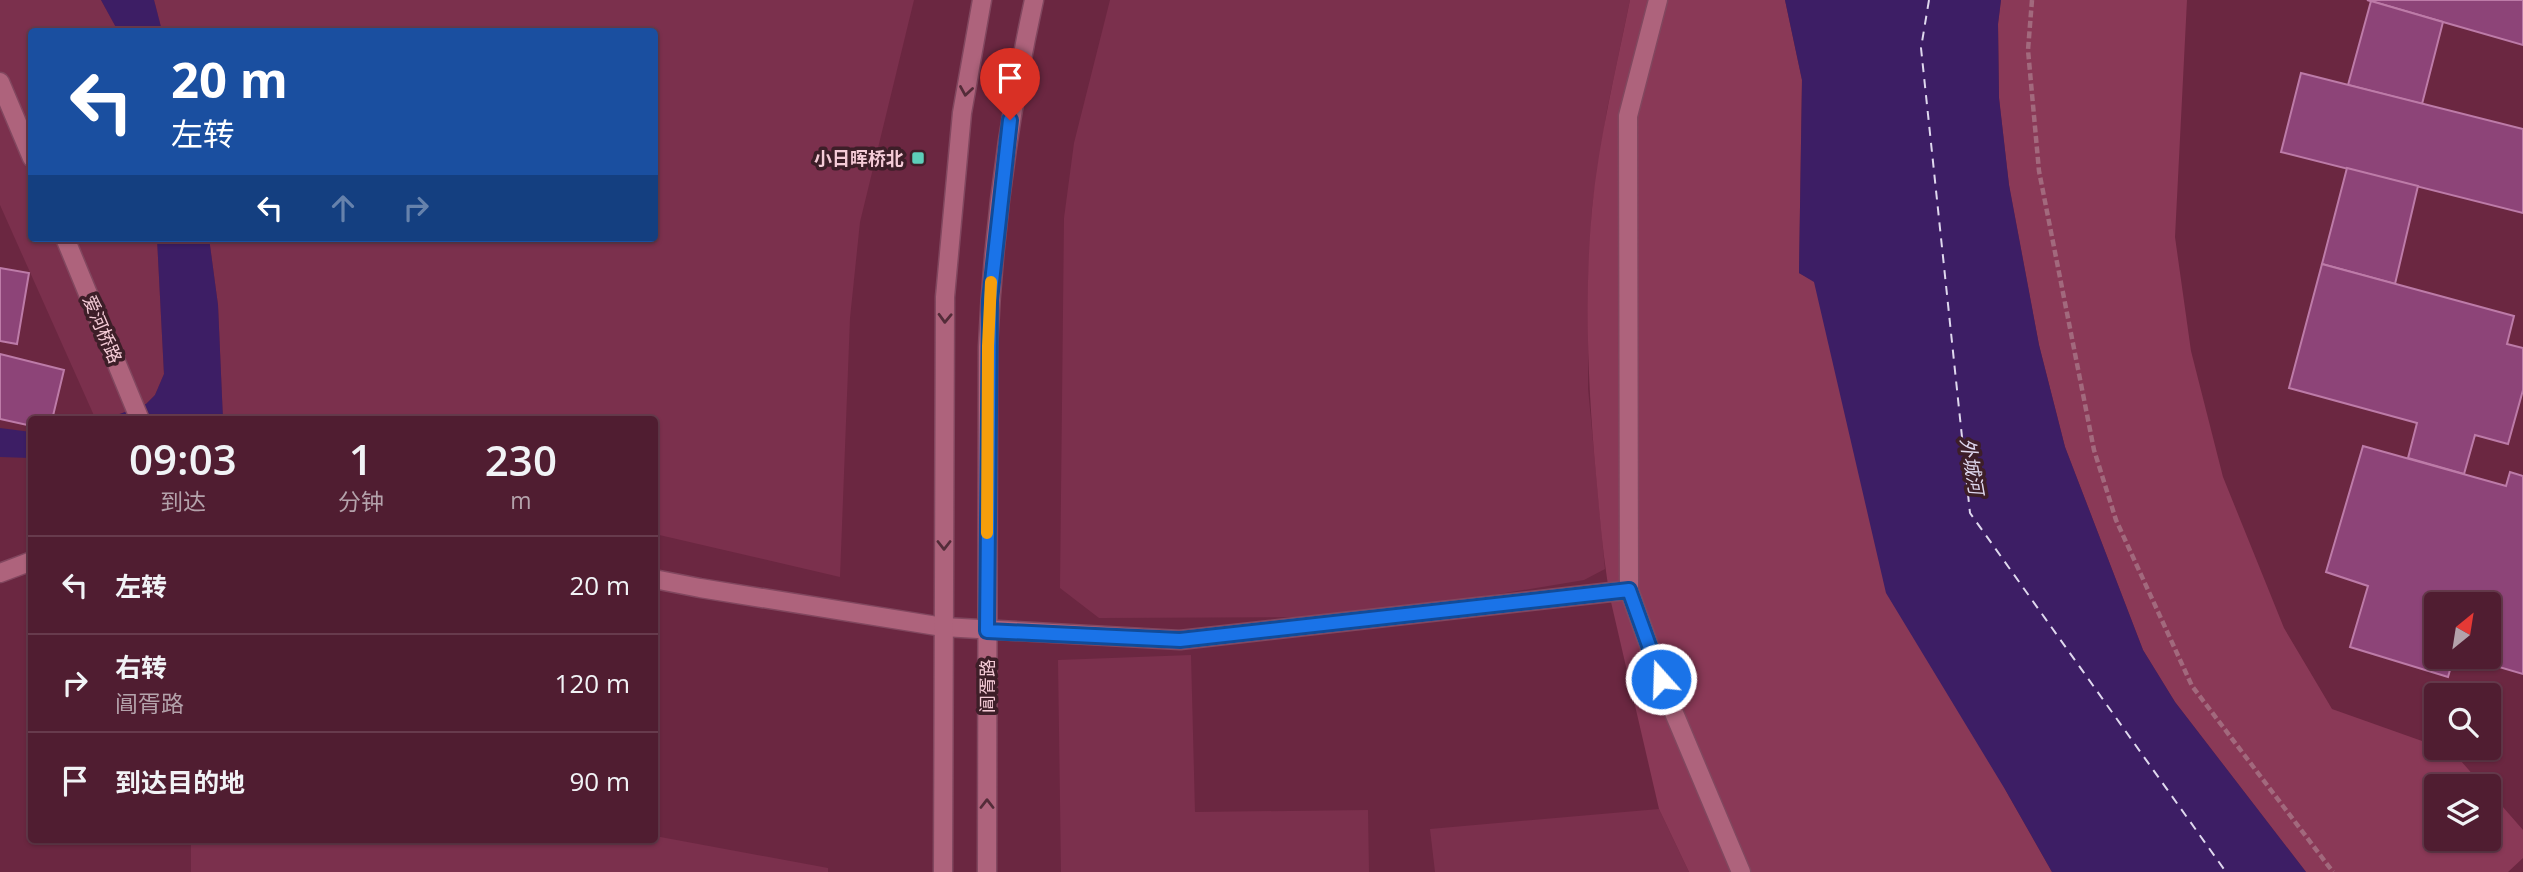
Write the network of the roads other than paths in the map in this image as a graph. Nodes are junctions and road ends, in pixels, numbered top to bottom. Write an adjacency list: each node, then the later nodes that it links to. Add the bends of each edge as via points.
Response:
1 (982, 0): 12 (street, one-way to 12, via 962,113 948,247)
2 (1034, 0): 13 (street, 阊胥路, via 1010,120 990,300)
3 (1658, 0): 11 (street, via 1628,116)
4 (0, 82): 5 (street)
5 (28, 148)
6 (67, 242): 7 (street, 爱河桥路)
7 (139, 416)
8 (28, 562): 9 (street)
9 (0, 573)
10 (658, 580): 12 (street)
11 (1629, 590): 13 (street, via 1180,640); 16 (street, via 1669,701)
12 (943, 627): 13 (street); 14 (street)
13 (987, 631): 15 (street, 阊胥路, one-way to 13)
14 (943, 872)
15 (987, 872)
16 (1741, 872)

